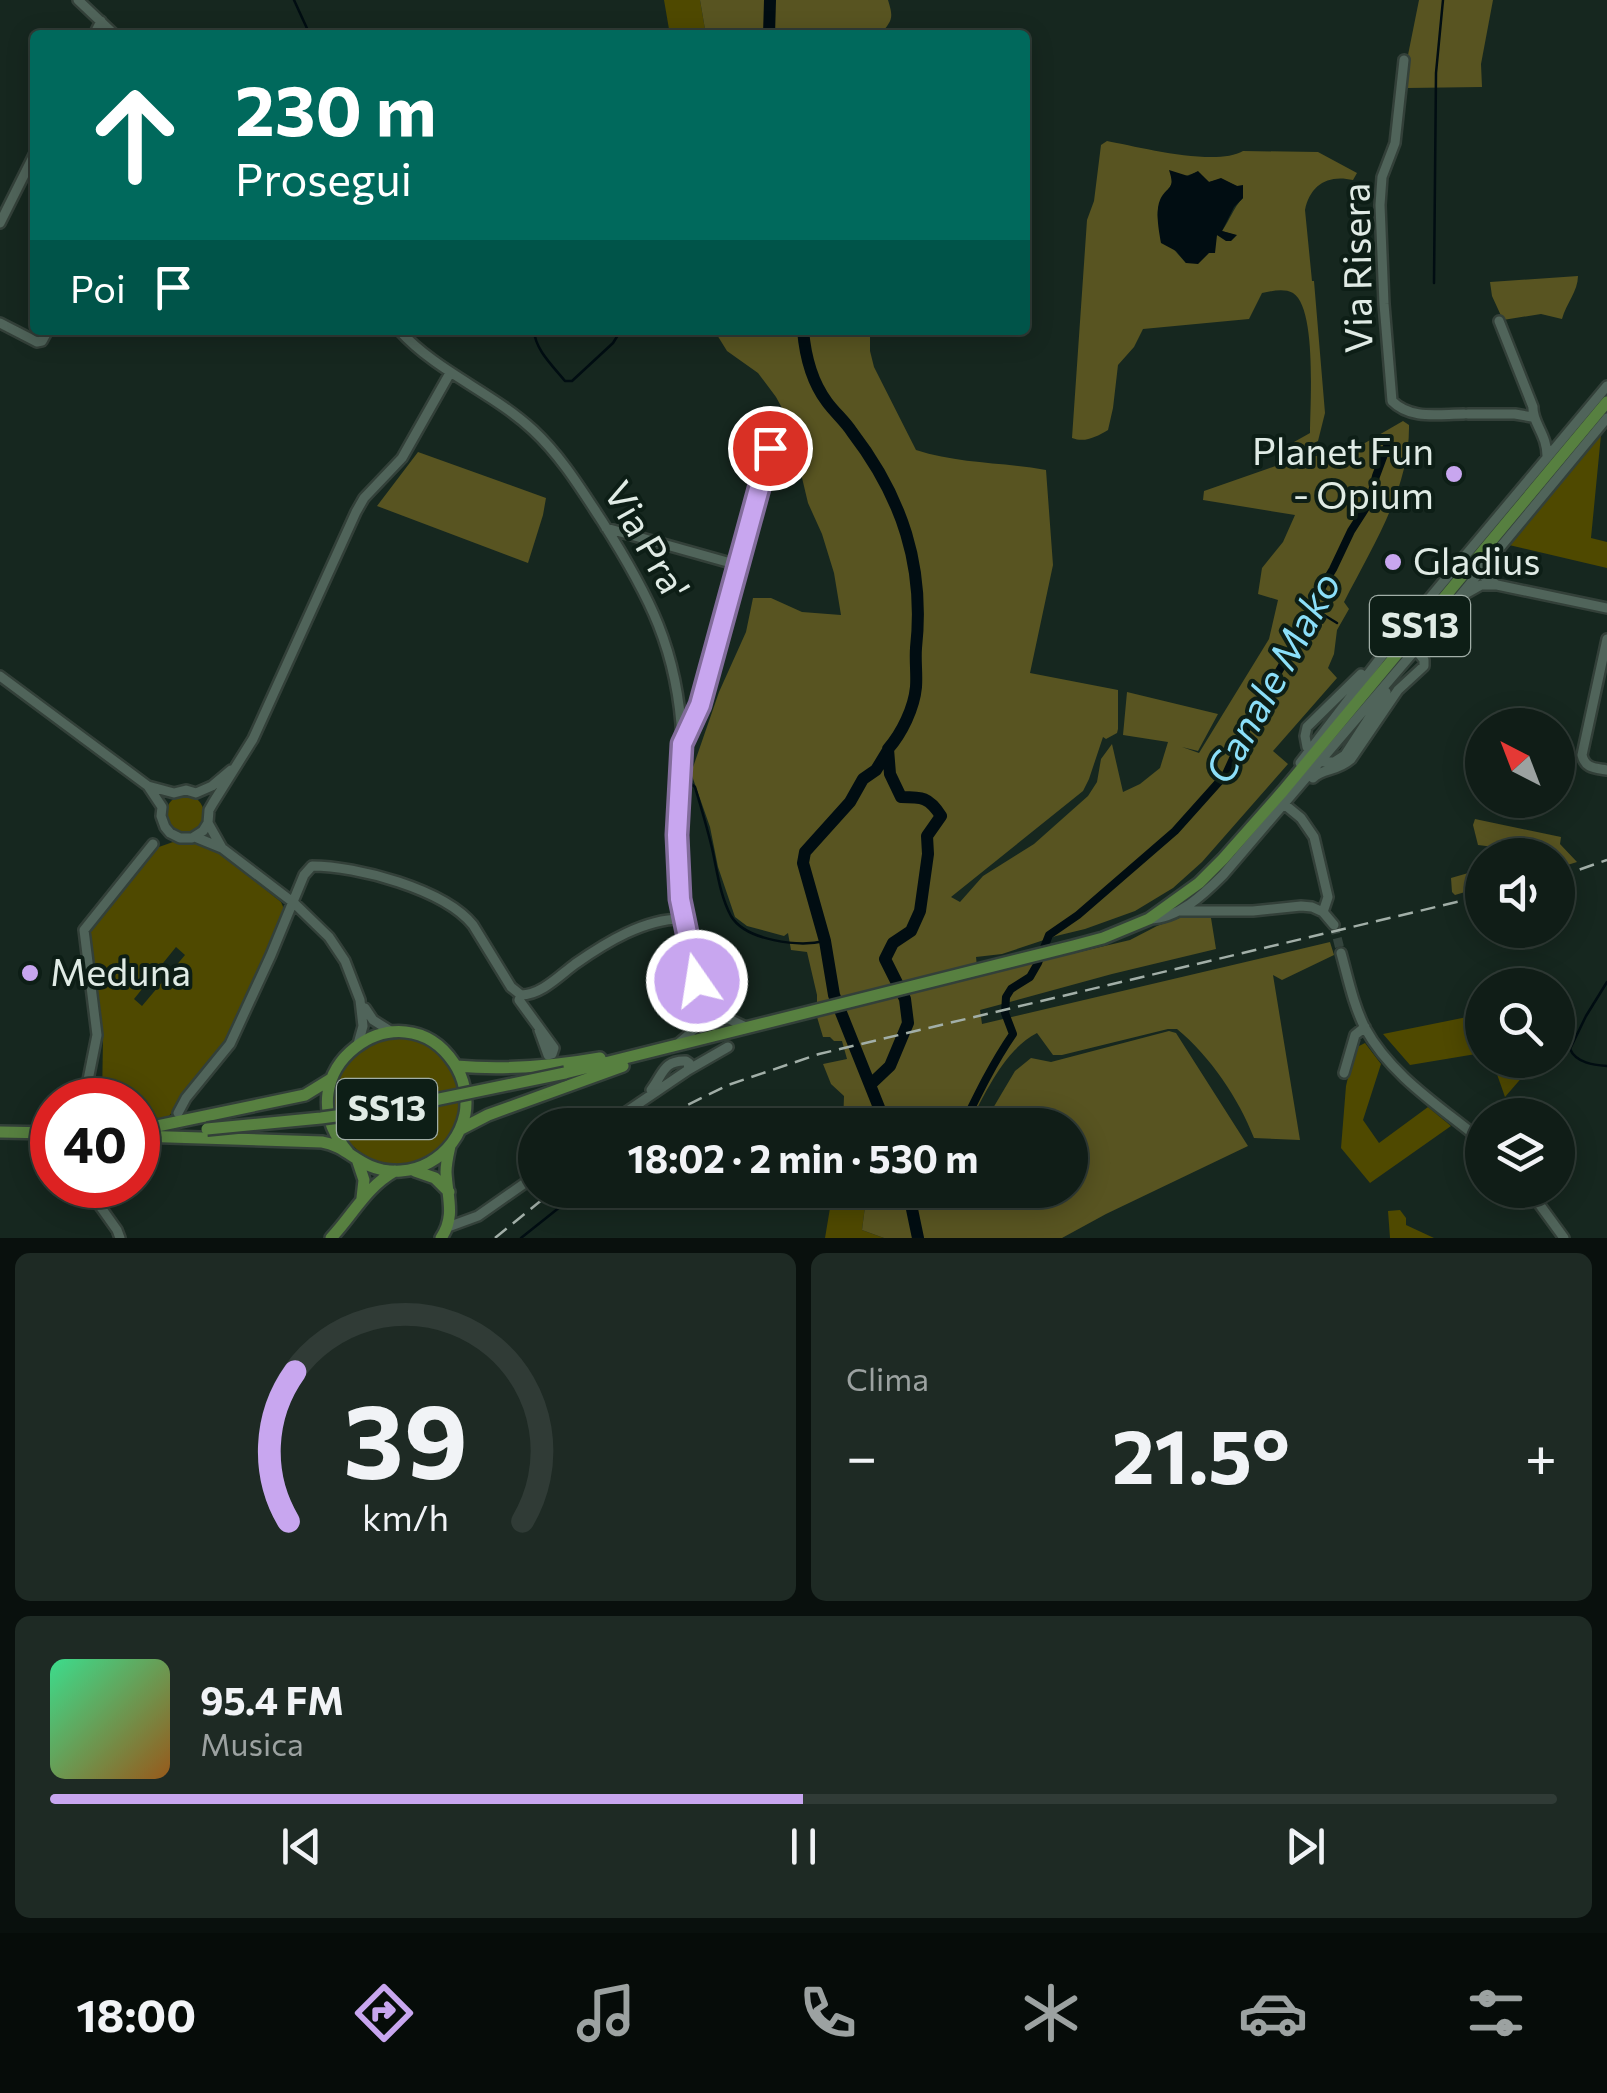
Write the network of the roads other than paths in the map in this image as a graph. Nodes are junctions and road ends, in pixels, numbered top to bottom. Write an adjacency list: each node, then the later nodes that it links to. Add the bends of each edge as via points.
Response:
1 (78, 0): 2 (street)
2 (101, 21): 3 (street); 4 (street)
3 (96, 30)
4 (110, 30)
5 (1404, 60): 15 (street, Via Risera, via 1380,205 1392,401 1416,414)
6 (30, 163): 7 (street)
7 (0, 223)
8 (1499, 321): 15 (street)
9 (0, 323): 10 (street, via 38,342)
10 (45, 335)
11 (404, 335): 12 (street, Via Pra')
12 (450, 373): 21 (street, Via Pra', via 531,428); 35 (street, via 402,458 356,512)
13 (1607, 386): 18 (street)
14 (1607, 402): 20 (main road, SS13)
15 (1532, 416): 17 (street)
16 (1607, 418): 23 (street)
17 (1542, 432): 18 (street, via 1552,440); 20 (street)
18 (1565, 438): 20 (street)
19 (770, 448): 22 (street)
20 (1552, 460): 28 (street); 40 (main road, SS13)
21 (606, 528): 22 (street); 32 (street, Via Pra', via 663,633)
22 (738, 565): 32 (street, via 700,705)
23 (1483, 567): 24 (street); 25 (street)
24 (1498, 585): 25 (street, via 1475,587); 26 (street)
25 (1452, 605): 29 (street)
26 (1607, 608)
27 (1607, 639): 36 (street, via 1582,756 1589,767)
28 (1388, 648): 33 (street, via 1307,727); 40 (street, via 1290,775)
29 (1416, 649): 30 (street); 40 (street, via 1424,666 1398,690 1351,759 1320,772)
30 (1406, 661): 34 (street, via 1345,756); 40 (street)
31 (0, 676): 37 (street)
32 (682, 744): 48 (street, Via Pra')
33 (1307, 747)
34 (1324, 762)
35 (235, 767): 38 (street); 42 (street)
36 (1607, 770)
37 (148, 786): 39 (street); 41 (street)
38 (196, 792): 39 (street); 42 (street)
39 (174, 793): 41 (street)
40 (1285, 800): 47 (street); 52 (street, via 1314,837 1328,897); 54 (main road, SS13, via 1199,884)
41 (162, 807): 44 (street, via 170,833)
42 (209, 810): 43 (street)
43 (208, 822): 44 (street); 46 (street)
44 (194, 837): 46 (street)
45 (153, 844): 71 (street, via 84,930 96,1024)
46 (222, 848): 49 (street)
47 (1205, 893): 50 (street); 51 (street)
48 (680, 899): 53 (street, Via Pra'); 56 (street)
49 (294, 903): 59 (street, via 316,865 437,896 466,916); 60 (street, via 338,950); 75 (street, via 230,1044)
50 (1218, 910): 51 (street); 52 (street, via 1301,906)
51 (1178, 911): 54 (street)
52 (1324, 912): 55 (street)
53 (683, 919): 56 (street); 58 (street, Via Pra')
54 (1149, 919): 61 (main road, SS13, via 1102,938)
55 (1334, 925)
56 (649, 926): 59 (street)
57 (1342, 953): 62 (street)
58 (697, 981): 61 (street, Via Pra', via 718,1014); 66 (street, Via Pra', via 700,1017)
59 (521, 995): 63 (street)
60 (360, 1000): 64 (street); 65 (street)
61 (746, 1027): 66 (main road, SS13)
62 (1365, 1027): 70 (street, via 1355,1035); 76 (street, via 1398,1072)
63 (539, 1030)
64 (392, 1032): 65 (main road); 68 (main road, via 429,1040)
65 (358, 1044): 72 (main road)
66 (674, 1047): 68 (main road, via 560,1063); 78 (main road); 80 (main road, SS13, bridge, via 396,1108)
67 (728, 1047): 69 (street)
68 (456, 1066): 78 (main road, via 466,1096)
69 (688, 1070): 73 (street, via 686,1060 664,1066); 74 (street)
70 (1344, 1073)
71 (88, 1078)
72 (331, 1079): 77 (main road, via 305,1096); 84 (main road, via 328,1112)
73 (630, 1108)
74 (631, 1108)
75 (178, 1113)
76 (1465, 1127)
77 (160, 1128)
78 (461, 1128): 83 (main road)
79 (0, 1132): 81 (main road)
80 (160, 1132)
81 (30, 1133)
82 (160, 1134): 84 (main road, via 322,1142)
83 (450, 1146): 85 (main road); 88 (main road)
84 (352, 1155): 86 (main road); 89 (main road, via 364,1180)
85 (410, 1170): 86 (main road); 88 (main road, via 435,1178)
86 (395, 1171): 89 (main road)
87 (518, 1188): 93 (street)
88 (448, 1192): 92 (main road)
89 (362, 1198): 96 (main road)
90 (102, 1208): 95 (street)
91 (1542, 1208): 97 (street)
92 (451, 1209): 93 (street); 94 (main road)
93 (466, 1221): 94 (street)
94 (444, 1232)
95 (120, 1238)
96 (332, 1238)
97 (1564, 1238)

